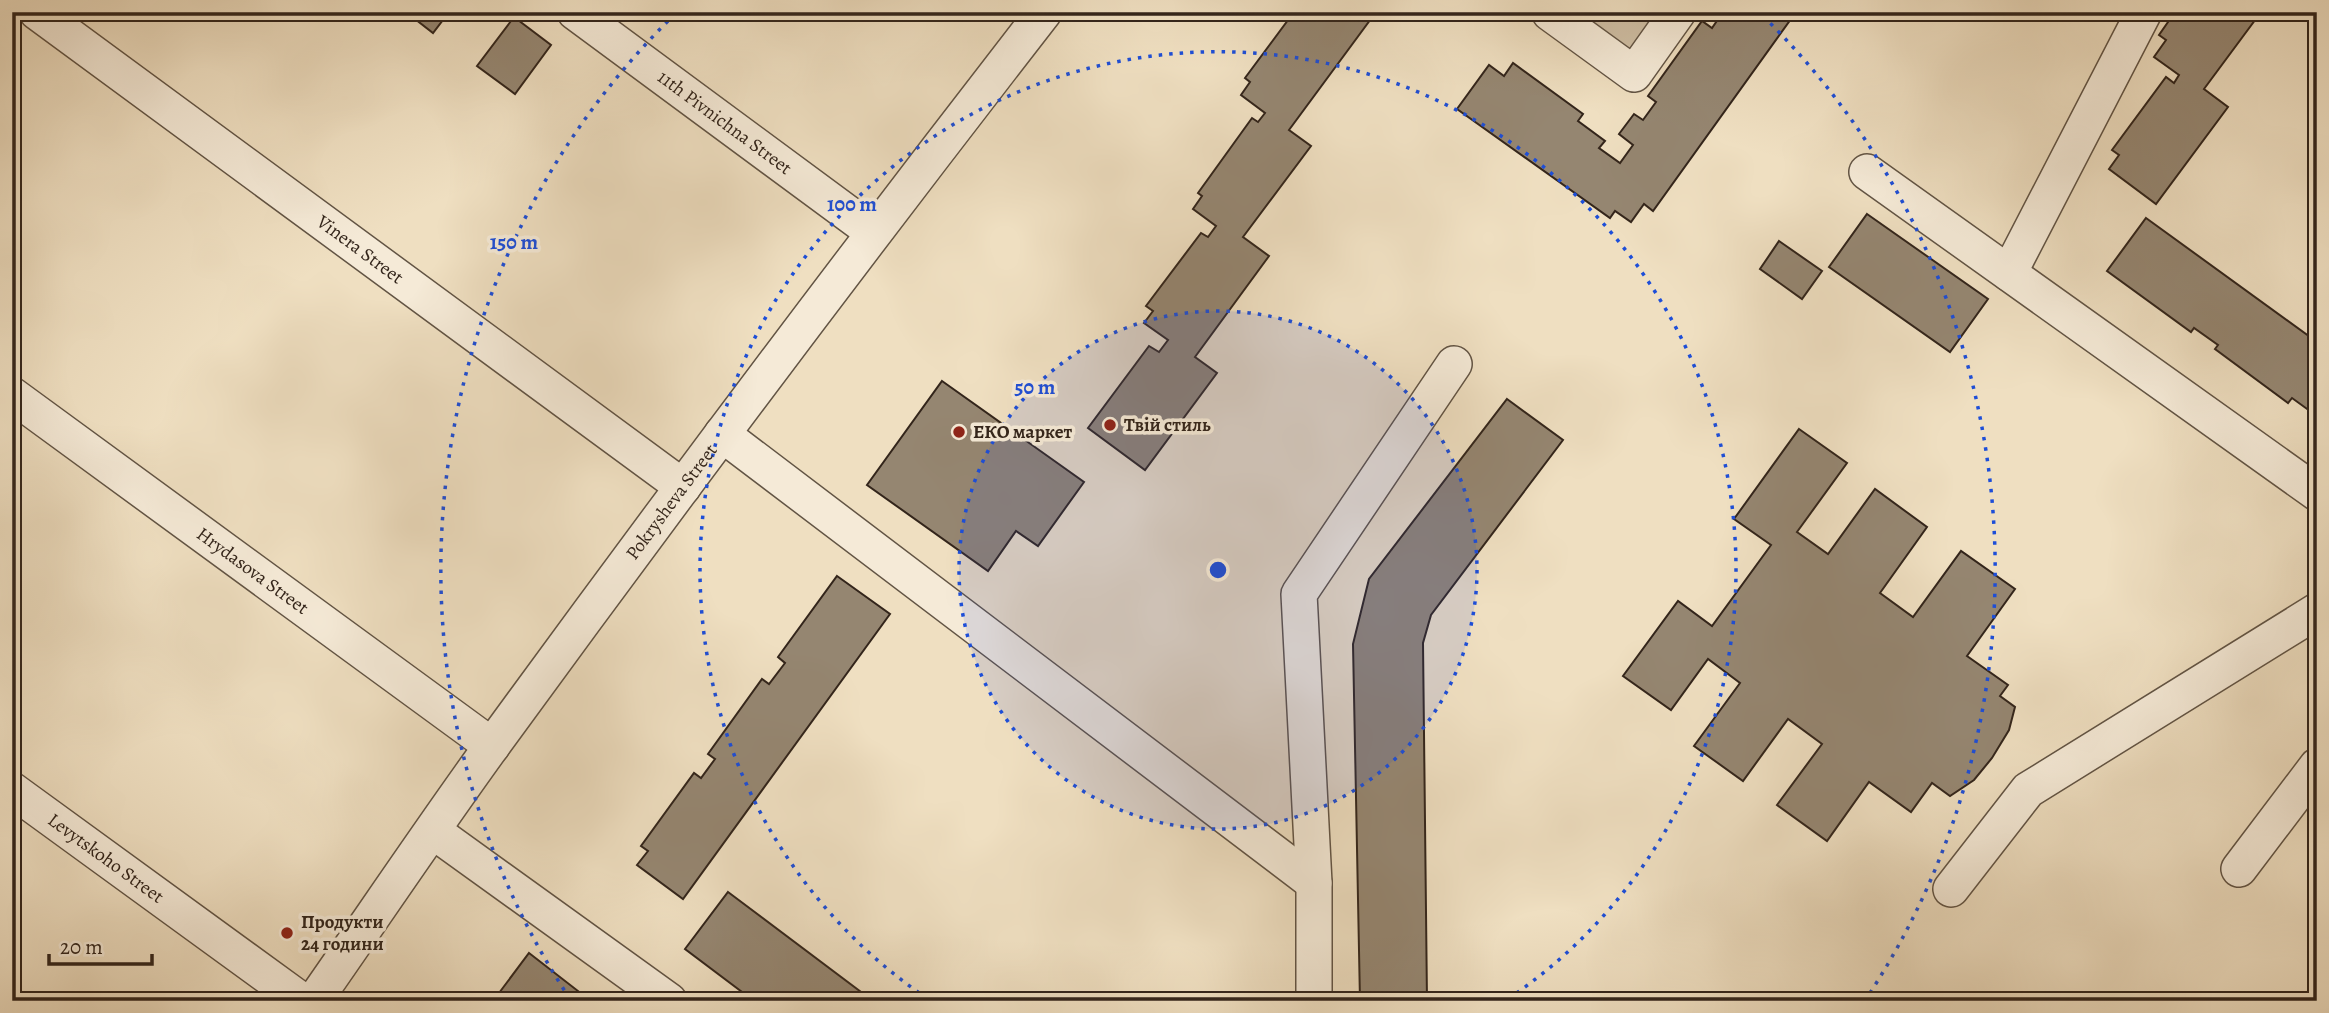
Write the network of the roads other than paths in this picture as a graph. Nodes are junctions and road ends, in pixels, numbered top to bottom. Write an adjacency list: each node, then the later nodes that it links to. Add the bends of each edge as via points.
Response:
1 (37, 12): 13 (street, Vinera Street)
2 (575, 12): 8 (street, 11th Pivnichna Street)
3 (1044, 12): 8 (street, Pokrysheva Street)
4 (1678, 12): 6 (street, via 1634,74)
5 (2144, 12): 9 (street)
6 (1550, 13)
7 (1867, 172): 9 (street)
8 (873, 232): 12 (street, Pokrysheva Street)
9 (2009, 273): 14 (street)
10 (1454, 365): 21 (street, via 1299,594)
11 (12, 395): 16 (street, Hrydasova Street)
12 (722, 434): 13 (street, Pokrysheva Street); 21 (street)
13 (683, 487): 16 (street, Pokrysheva Street)
14 (2317, 493)
15 (2317, 611): 22 (street, via 2028,790)
16 (492, 746): 19 (street, Pokrysheva Street)
17 (2317, 766): 20 (street)
18 (12, 790): 23 (street, Levytskoho Street)
19 (433, 831): 24 (street, Pokrysheva Street); 25 (street)
20 (2239, 869)
21 (1314, 883): 26 (street)
22 (1951, 889)
23 (302, 1001)
24 (314, 1001)
25 (669, 1001)
26 (1314, 1001)

